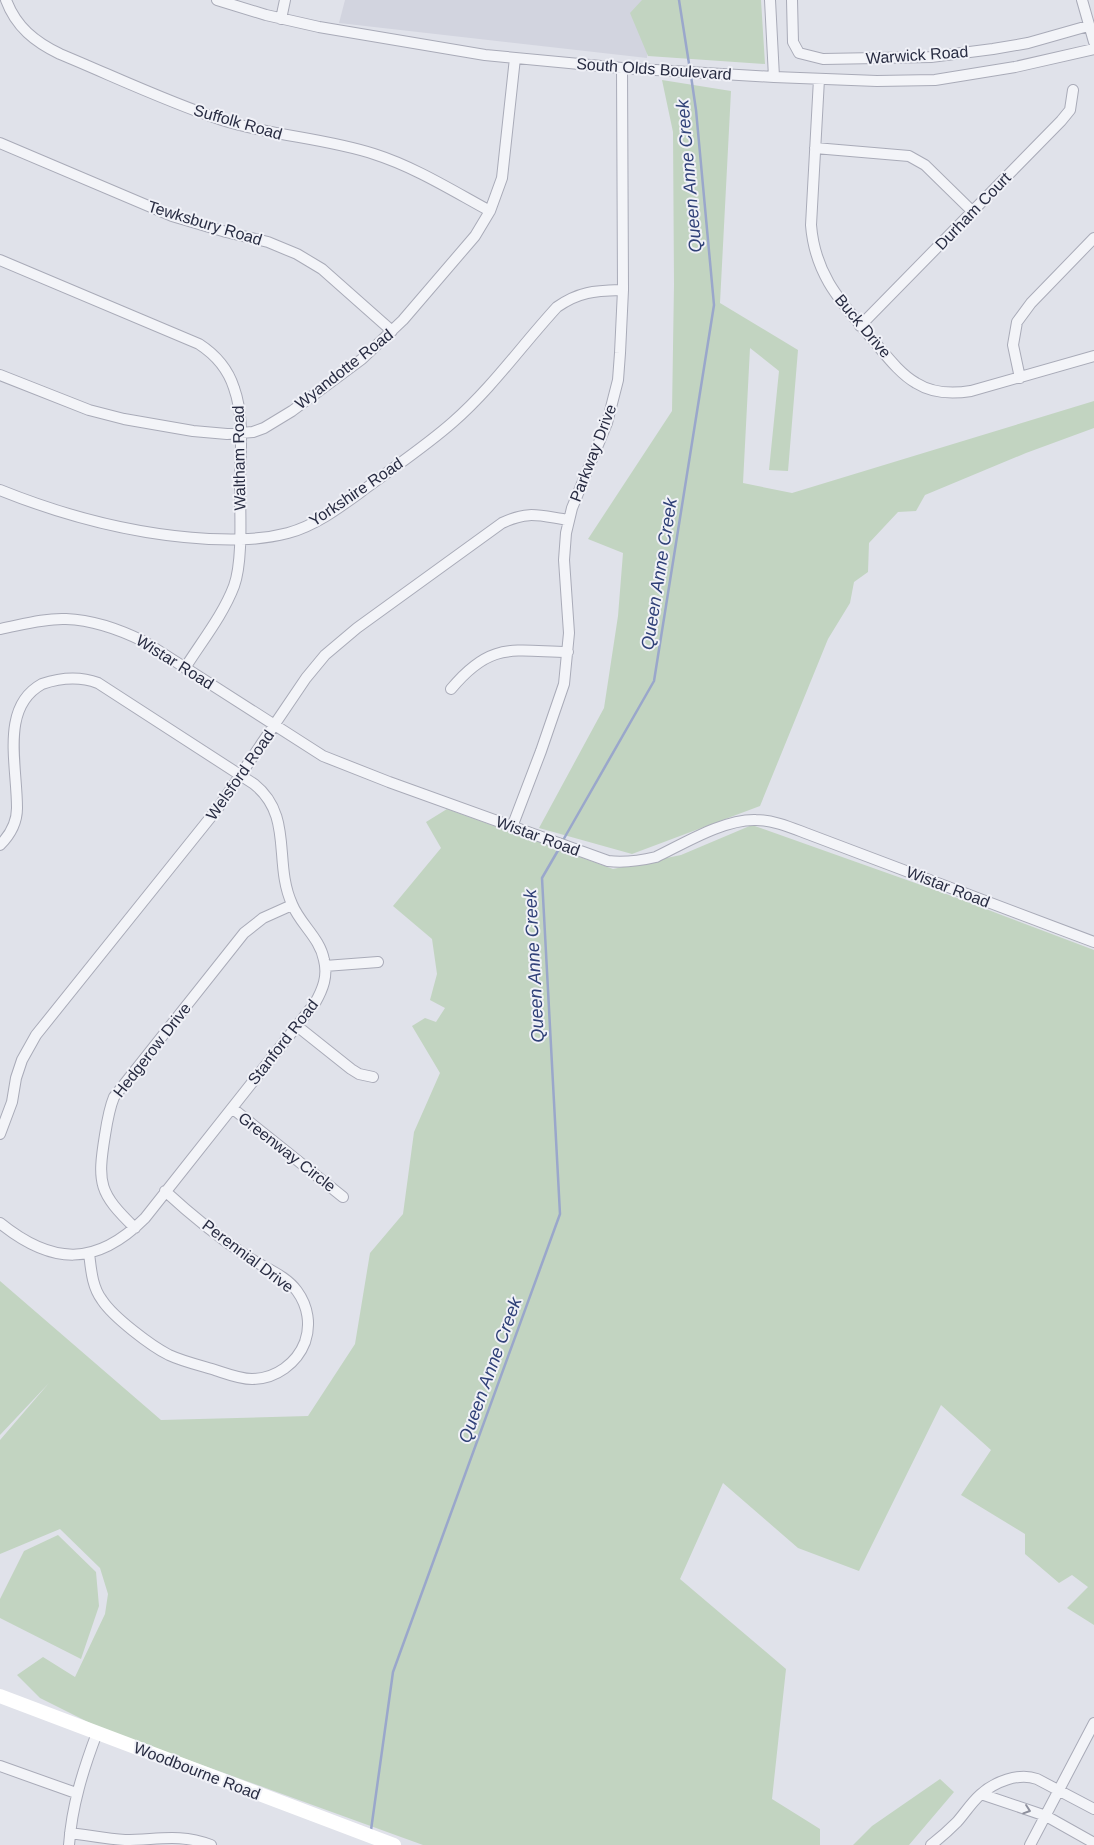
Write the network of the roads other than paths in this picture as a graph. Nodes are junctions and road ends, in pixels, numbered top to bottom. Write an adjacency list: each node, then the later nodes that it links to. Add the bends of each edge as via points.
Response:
1 (6, 0): 18 (street, Suffolk Road, via 26,33 60,54 222,120 375,154 402,164)
2 (217, 0): 7 (street, South Olds Boulevard)
3 (285, 0): 7 (street)
4 (770, 0): 13 (street)
5 (792, 0): 8 (street, Warwick Road, via 793,42 799,53 823,59 931,57 1028,43)
6 (1082, 0): 8 (street)
7 (281, 19): 11 (street, South Olds Boulevard)
8 (1088, 26): 9 (street)
9 (1094, 42)
10 (1094, 49): 14 (street, South Olds Boulevard, via 955,78 898,82)
11 (515, 58): 12 (street, South Olds Boulevard); 18 (street, Wyandotte Road, via 502,178)
12 (622, 68): 13 (street, South Olds Boulevard); 22 (street, Parkway Drive)
13 (774, 77): 14 (street, South Olds Boulevard)
14 (819, 79): 17 (street, Buck Drive)
15 (1073, 90): 19 (street, Durham Court, via 1070,110 1061,121)
16 (0, 143): 24 (street, Tewksbury Road, via 172,216 268,242 297,254 322,269)
17 (816, 148): 19 (street, via 909,156 925,165); 23 (street, Buck Drive, via 812,242 830,287)
18 (490, 211): 24 (street, Wyandotte Road, via 475,236)
19 (972, 212): 23 (street, Durham Court)
20 (1094, 238): 27 (street, via 1031,303 1017,322 1013,345)
21 (0, 260): 28 (street, Waltham Road, via 206,348 223,365 234,387)
22 (623, 290): 30 (street, Parkway Drive, via 615,392 607,423); 31 (street, Yorkshire Road, via 580,294 557,307 454,421 336,510 287,534)
23 (860, 326): 27 (street, Buck Drive, via 900,370 922,386 939,392 958,393)
24 (392, 331): 28 (street, Wyandotte Road, via 362,359 292,411 264,428)
25 (1094, 356): 27 (street, Buck Drive)
26 (0, 375): 28 (street, Wyandotte Road, via 89,410 124,420 193,431)
27 (1020, 378)
28 (241, 433): 31 (street, Waltham Road)
29 (0, 490): 31 (street, Yorkshire Road, via 57,512 125,528 186,537)
30 (569, 520): 33 (street, Parkway Drive, via 564,560); 36 (street, Welsford Road, via 532,514 502,523 342,640 306,678)
31 (239, 540): 34 (street, Waltham Road, via 237,575 232,591)
32 (0, 629): 34 (street, Wistar Road, via 66,619 95,623 126,632)
33 (568, 652): 35 (street, via 513,651 492,655 475,664); 38 (street, Parkway Drive, via 559,701)
34 (185, 668): 36 (street, Wistar Road)
35 (452, 690)
36 (274, 725): 37 (street, Welsford Road); 38 (street, Wistar Road, via 318,754 344,766)
37 (241, 776): 39 (street, Stanford Road, via 98,683 74,678 48,682 18,699 7,719 5,741 17,807 15,822); 40 (street, Stanford Road, via 260,789 275,810 284,876); 47 (street, Welsford Road, via 36,1035 22,1060)
38 (512, 827): 41 (street, Wistar Road, via 608,861 623,863 656,857 728,824 766,821)
39 (0, 845)
40 (292, 905): 43 (street, Stanford Road, via 316,940); 51 (street, Hedgerow Drive, via 263,918 244,933 114,1097 101,1158 102,1184 110,1202)
41 (1094, 942)
42 (378, 962): 43 (street)
43 (325, 966): 44 (street, Stanford Road, via 322,990)
44 (297, 1026): 45 (street, via 351,1070); 46 (street, Stanford Road)
45 (373, 1078)
46 (232, 1108): 48 (street, Stanford Road); 49 (street, Greenway Circle)
47 (0, 1134)
48 (165, 1192): 51 (street, Stanford Road); 52 (street, Perennial Drive, via 244,1255 297,1291 307,1312 308,1329 303,1346 290,1365 270,1376 240,1378 178,1359 160,1350 113,1314 100,1299)
49 (343, 1196)
50 (0, 1223): 52 (street, Stanford Road, via 38,1248 65,1254)
51 (135, 1228): 52 (street, Stanford Road, via 121,1239)
52 (89, 1253)
53 (0, 1696): 55 (main road, Woodbourne Road)
54 (1094, 1723): 57 (street)
55 (97, 1733): 58 (street); 66 (main road, Woodbourne Road)
56 (0, 1766): 58 (street)
57 (1060, 1789): 59 (street, via 1020,1775); 60 (street); 61 (street)
58 (76, 1793): 62 (street)
59 (981, 1794): 61 (street, one-way to 61); 67 (street)
60 (1094, 1809)
61 (1046, 1816): 63 (street); 68 (street)
62 (70, 1833): 64 (street); 65 (street, via 124,1840 187,1838)
63 (1094, 1844)
64 (69, 1845)
65 (211, 1845)
66 (394, 1845)
67 (931, 1845)
68 (1030, 1845)

